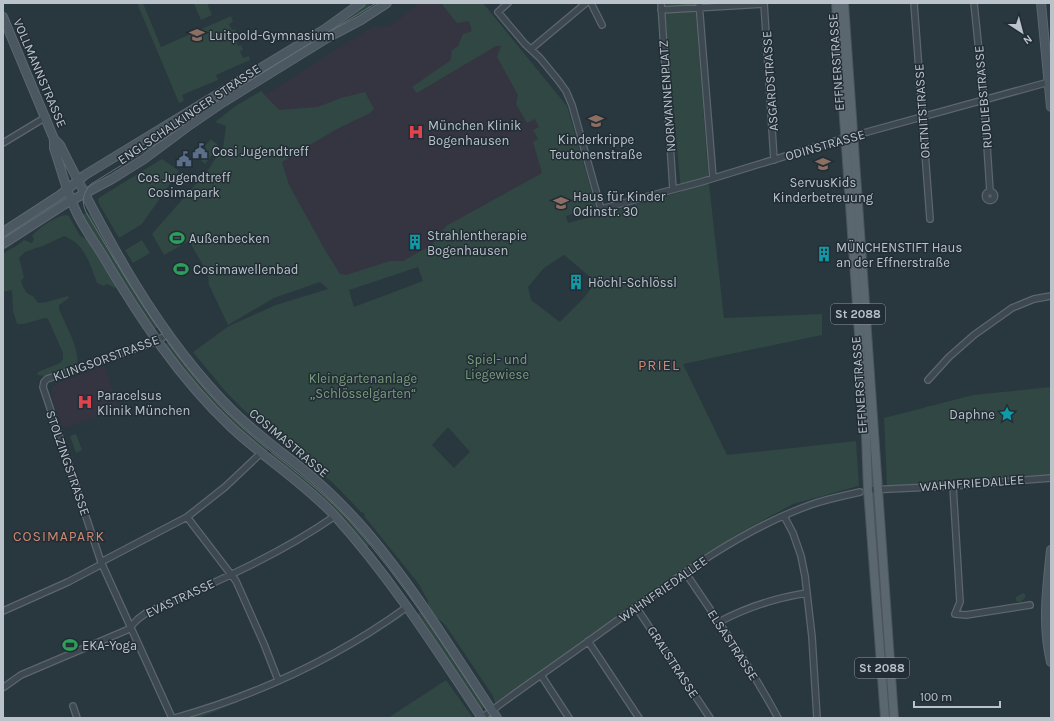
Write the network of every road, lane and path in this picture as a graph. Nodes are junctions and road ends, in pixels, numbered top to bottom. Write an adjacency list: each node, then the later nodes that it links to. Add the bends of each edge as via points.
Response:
1 (361, 3): 28 (main road, ENGLSCHALKINGER STRASSE, via 325,29)
2 (387, 3): 32 (main road, ENGLSCHALKINGER STRASSE, via 222,103 144,159)
3 (508, 3): 17 (street, via 498,12)
4 (586, 3): 17 (street)
5 (591, 3): 16 (street)
6 (661, 3): 14 (street, NORMANNENPLATZ)
7 (764, 3): 13 (street); 26 (street, ASGARDSTRASSE)
8 (836, 3): 23 (main road, EFFNERSTRASSE / St 2088)
9 (844, 3): 23 (main road, EFFNERSTRASSE / St 2088)
10 (914, 3): 22 (street, ORTNITSTRASSE)
11 (974, 3): 19 (street, RUDLIEBSTRASSE)
12 (1041, 3): 18 (main road)
13 (699, 6): 14 (street); 27 (street)
14 (662, 10): 30 (street, NORMANNENPLATZ)
15 (3, 17): 21 (main road, VOLLMANNSTRASSE)
16 (602, 25)
17 (531, 49): 30 (street, ODINSTRASSE, via 558,80 572,105 602,208)
18 (1049, 82): 19 (street, ODINSTRASSE); 20 (main road)
19 (984, 100): 22 (street, ODINSTRASSE); 31 (street, RUDLIEBSTRASSE)
20 (1051, 107)
21 (46, 117): 24 (main road, VOLLMANNSTRASSE); 25 (street)
22 (923, 117): 23 (street, ODINSTRASSE); 34 (street, ORTNITSTRASSE)
23 (849, 138): 26 (street, ODINSTRASSE); 45 (main road, EFFNERSTRASSE / St 2088); 46 (main road, EFFNERSTRASSE / St 2088, via 866,443)
24 (54, 139): 28 (main road, VOLLMANNSTRASSE, via 60,145); 29 (main road, VOLLMANNSTRASSE, via 54,148)
25 (3, 143)
26 (774, 160): 27 (street, ODINSTRASSE)
27 (713, 178): 30 (street, ODINSTRASSE)
28 (78, 180): 29 (main road, ENGLSCHALKINGER STRASSE); 32 (main road, COSIMASTRASSE)
29 (68, 188): 33 (main road, COSIMASTRASSE); 35 (main road, ENGLSCHALKINGER STRASSE)
30 (673, 189)
31 (990, 191)
32 (85, 194): 33 (main road, ENGLSCHALKINGER STRASSE); 38 (main road, COSIMASTRASSE, via 114,249)
33 (72, 200): 36 (main road, ENGLSCHALKINGER STRASSE); 39 (main road, COSIMASTRASSE, via 109,267)
34 (930, 219)
35 (3, 232)
36 (3, 244)
37 (1051, 296): 40 (street, via 1034,299 1012,308 974,335)
38 (169, 334): 39 (street, KLINGSORSTRASSE); 55 (main road, COSIMASTRASSE, via 200,375 246,424 310,475 357,520)
39 (157, 341): 41 (street, KLINGSORSTRASSE); 42 (main road, COSIMASTRASSE, via 202,398)
40 (928, 380)
41 (44, 382): 51 (street, STOLZINGSTRASSE, via 44,395)
42 (261, 453): 47 (main road, COSIMASTRASSE); 49 (street, via 225,487)
43 (1051, 478): 44 (street, WAHNFRIEDALLEE)
44 (953, 486): 45 (street, WAHNFRIEDALLEE); 56 (street, via 960,602 955,614 966,615)
45 (878, 489): 46 (street, WAHNFRIEDALLEE); 79 (main road, EFFNERSTRASSE / St 2088)
46 (864, 491): 48 (street, WAHNFRIEDALLEE, via 826,500); 78 (main road, EFFNERSTRASSE / St 2088)
47 (335, 516): 53 (street, EVASTRASSE, via 286,547); 57 (main road, COSIMASTRASSE)
48 (784, 516): 52 (street, WAHNFRIEDALLEE, via 714,553); 54 (street, via 801,556)
49 (187, 517): 51 (street); 53 (street)
50 (1051, 550): 63 (main road, via 1046,592 1046,627)
51 (102, 563): 59 (street, via 68,582); 61 (street, STOLZINGSTRASSE)
52 (685, 572): 58 (street, WAHNFRIEDALLEE); 60 (street, ELSASTRASSE)
53 (232, 575): 61 (street, EVASTRASSE, via 146,613); 65 (street)
54 (807, 593): 60 (street, via 764,602); 77 (street)
55 (418, 599): 57 (main road); 68 (main road, COSIMASTRASSE)
56 (1030, 605)
57 (407, 607): 65 (street, via 332,654); 71 (main road, COSIMASTRASSE)
58 (636, 607): 62 (street, WAHNFRIEDALLEE); 75 (street, GRALSTRASSE)
59 (3, 610)
60 (719, 622): 76 (street, ELSASTRASSE)
61 (131, 627): 66 (street, EVASTRASSE, via 22,675); 70 (street, STOLZINGSTRASSE)
62 (588, 641): 64 (street, WAHNFRIEDALLEE); 74 (street)
63 (1051, 662)
64 (541, 675): 68 (street, WAHNFRIEDALLEE); 73 (street)
65 (278, 680): 70 (street, via 241,696)
66 (4, 687)
67 (73, 706): 69 (street)
68 (492, 710): 71 (street, WAHNFRIEDALLEE); 72 (main road, COSIMASTRASSE)
69 (77, 718)
70 (174, 718)
71 (482, 718)
72 (497, 718)
73 (569, 718)
74 (639, 718)
75 (710, 718)
76 (778, 718)
77 (817, 718)
78 (885, 718)
79 (894, 718)

